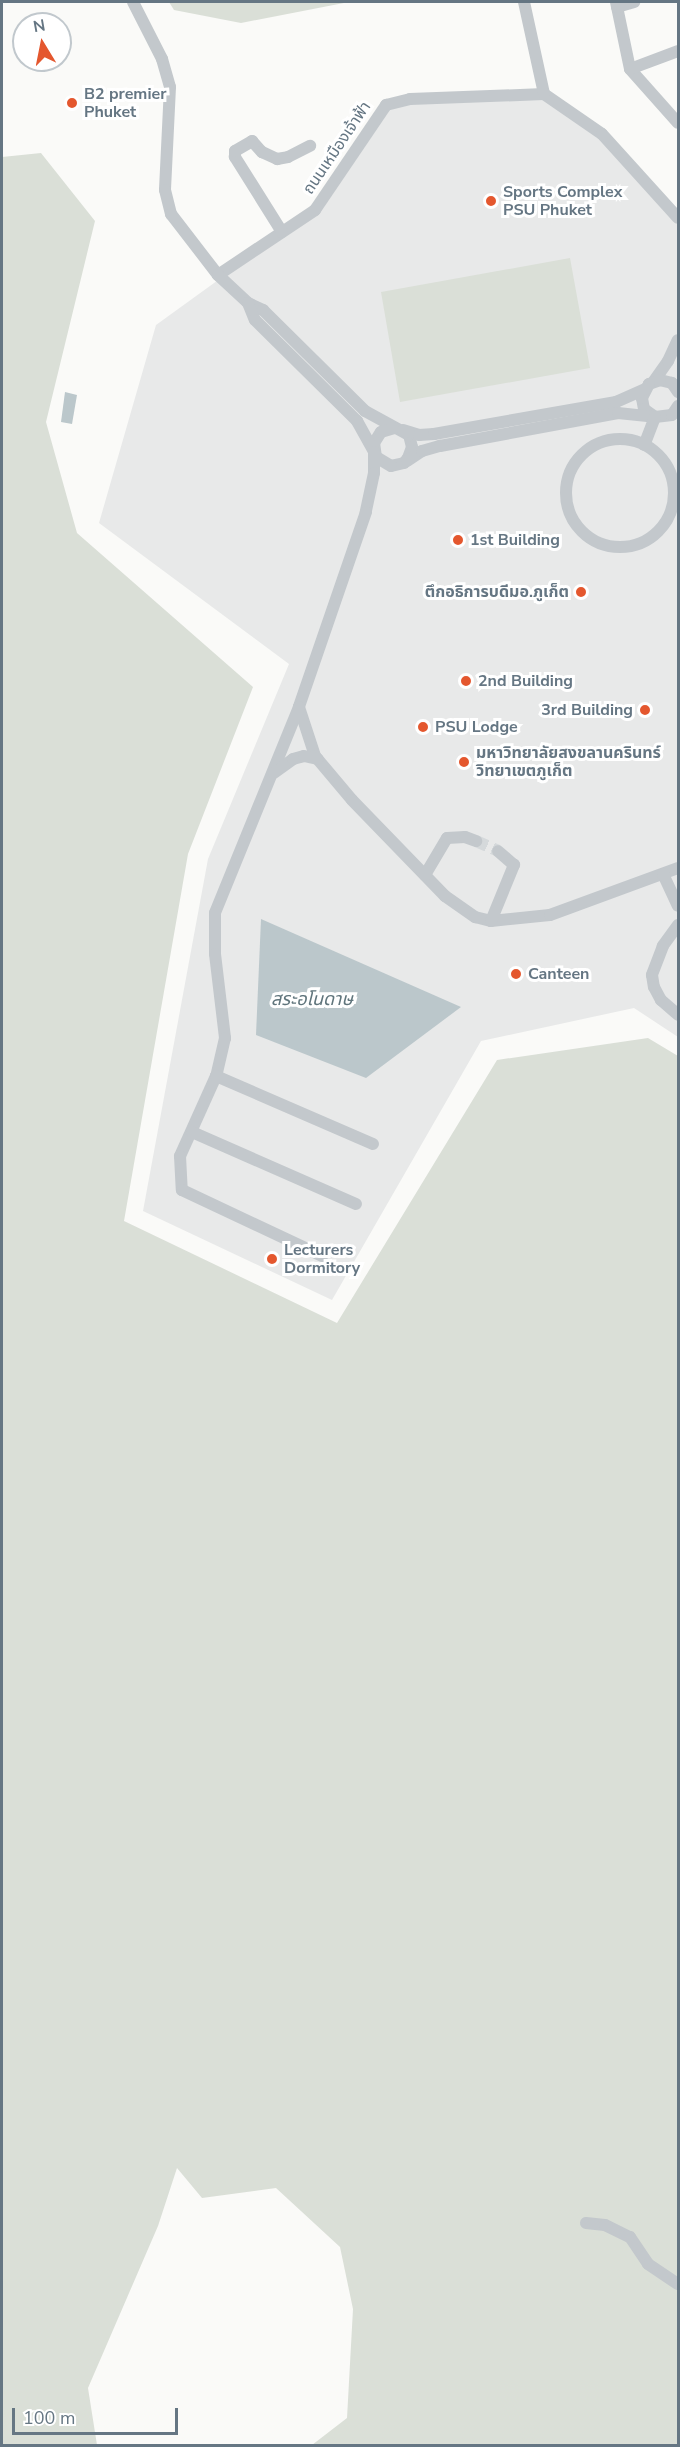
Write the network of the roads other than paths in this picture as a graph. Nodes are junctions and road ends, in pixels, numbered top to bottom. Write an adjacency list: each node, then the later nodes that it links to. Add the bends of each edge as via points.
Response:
1 (133, 2): 12 (street, via 162,59 170,87 165,190 171,214)
2 (524, 2): 7 (street)
3 (634, 2): 4 (street)
4 (617, 4): 6 (street)
5 (678, 51): 6 (street)
6 (630, 69): 8 (street)
7 (544, 94): 10 (street, via 602,134); 11 (street, ถนนเหมืองเจ้าฟ้า, via 410,99 386,105 315,210)
8 (678, 123)
9 (310, 146): 11 (street, via 278,159 262,152 252,141 235,151 235,157)
10 (678, 218)
11 (282, 232): 12 (street, ถนนเหมืองเจ้าฟ้า)
12 (218, 275): 13 (street)
13 (248, 303): 19 (street, via 263,309 365,411); 21 (street, via 255,320 357,421)
14 (678, 340): 15 (street, via 668,362)
15 (649, 385): 16 (street, via 666,381); 18 (street, via 642,398 644,409); 19 (street, via 616,402 434,434 420,435)
16 (678, 392)
17 (678, 406): 18 (street, via 672,415)
18 (655, 417): 20 (street); 22 (street, via 618,413 440,446 422,451)
19 (396, 428): 21 (street, via 386,429 377,437); 22 (street, via 411,441 411,453)
20 (644, 444): 20 (street, via 664,461 672,477 675,494 671,511 662,527 641,543 615,546 598,542 583,532 571,514 567,487 573,468 586,452 604,442 624,439)
21 (374, 452): 22 (street, via 385,464); 23 (street, via 366,512)
22 (404, 463)
23 (299, 706): 24 (street); 25 (street)
24 (318, 759): 25 (street, via 293,759); 30 (street)
25 (271, 776): 35 (street, via 215,913 215,954 225,1038)
26 (476, 841): 30 (street, via 447,838)
27 (498, 850): 32 (street, via 514,864)
28 (678, 868): 29 (street)
29 (663, 874): 31 (street); 32 (street, via 550,915)
30 (425, 875): 32 (street, via 463,910)
31 (678, 906)
32 (491, 921)
33 (678, 925): 34 (street, via 663,946 652,975 661,1000)
34 (678, 1015)
35 (216, 1076): 36 (street); 37 (street)
36 (192, 1132): 38 (street); 39 (street, via 180,1156 182,1190)
37 (373, 1144)
38 (356, 1204)
39 (322, 1256)
40 (586, 2223): 41 (street, via 605,2225 630,2237 648,2264)
41 (678, 2284)

